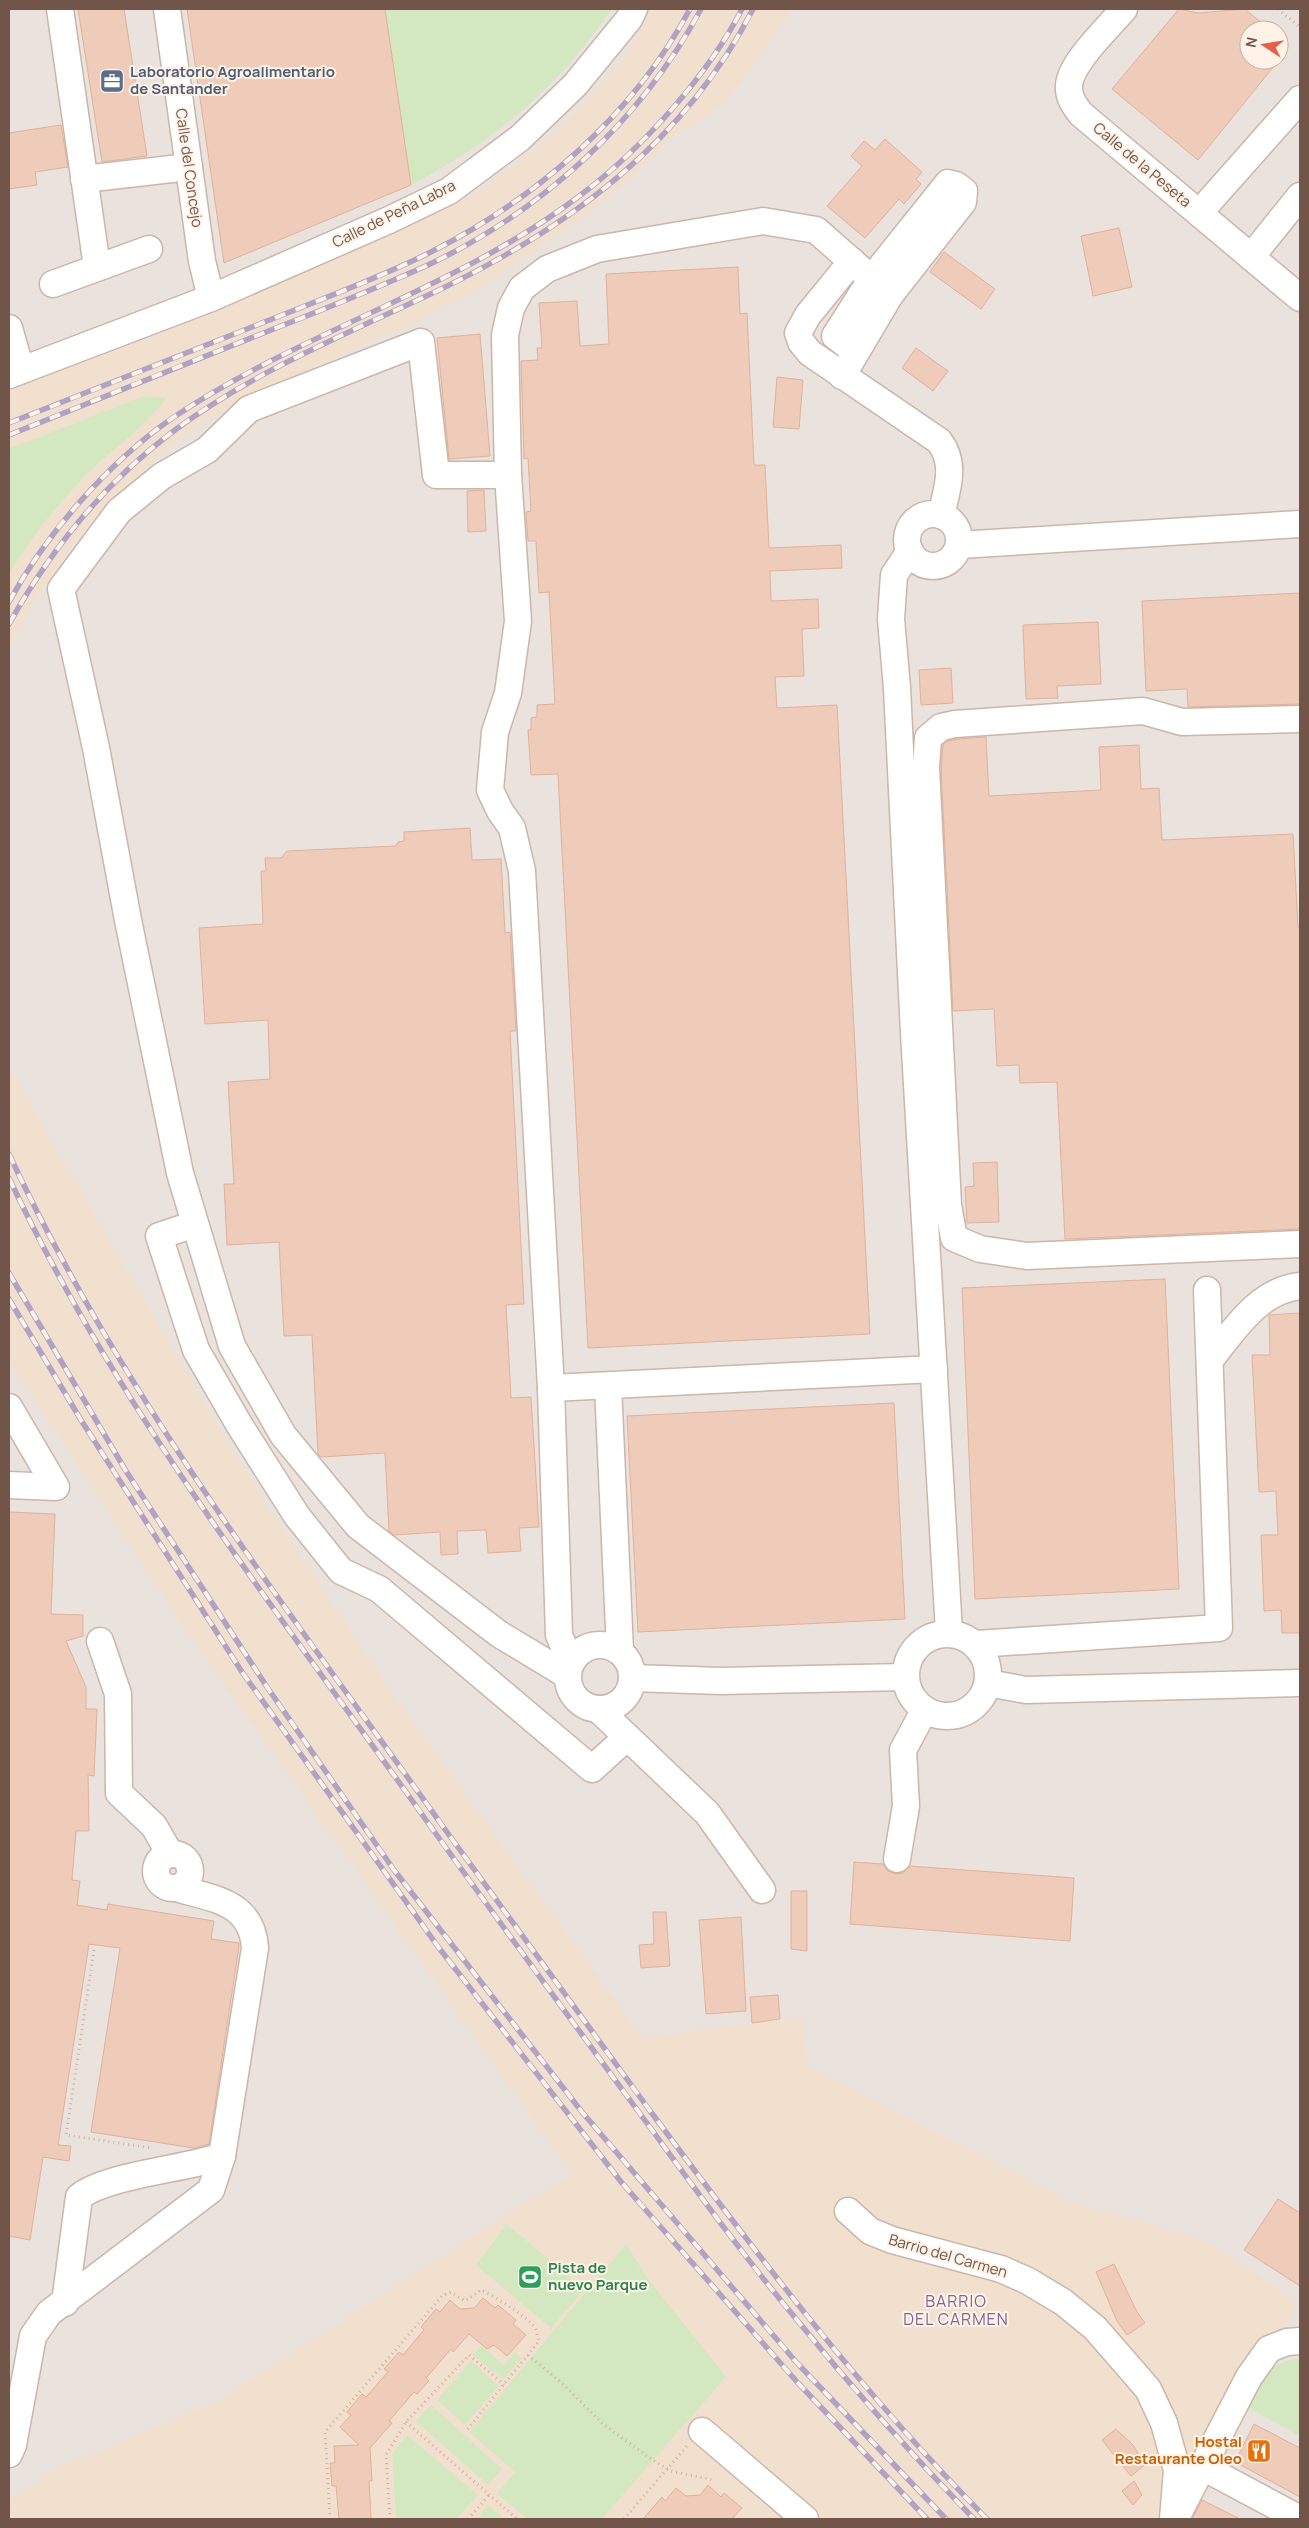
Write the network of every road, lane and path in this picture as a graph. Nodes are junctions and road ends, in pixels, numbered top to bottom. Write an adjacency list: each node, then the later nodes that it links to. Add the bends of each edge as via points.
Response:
1 (60, 9): 9 (street)
2 (167, 9): 8 (street, Calle del Concejo)
3 (634, 9): 17 (street, Calle de Peña Labra, via 575,86 520,138 449,191)
4 (1124, 9): 11 (street, Calle de la Peseta, via 1076,66 1069,84 1073,103 1081,114)
5 (1278, 9): 6 (path)
6 (1300, 27)
7 (1300, 99): 11 (street)
8 (188, 167): 9 (street); 17 (street, Calle del Concejo)
9 (84, 178): 15 (street)
10 (1300, 196): 13 (street)
11 (1199, 213): 13 (street, Calle de la Peseta)
12 (149, 249): 15 (street)
13 (1251, 257): 18 (street, Calle de la Peseta)
14 (852, 261): 21 (street, via 808,315 798,333 810,354); 21 (street, via 881,286 835,336 856,352); 22 (street, via 816,230 763,221 597,249 547,269 522,288 511,308 505,335)
15 (97, 267): 16 (street)
16 (53, 284)
17 (210, 298): 20 (street, Calle de Peña Labra)
18 (1300, 298)
19 (9, 328): 20 (street)
20 (15, 373)
21 (842, 376): 23 (street, via 925,430 947,451 950,465)
22 (508, 475): 28 (street, via 436,475 421,342 249,410 207,450 162,476 119,511 61,589 96,748 180,1173); 35 (street, via 518,621 508,693 495,732 490,790 512,828 522,871)
23 (941, 515): 25 (street, via 954,525); 26 (street, via 924,516 911,526 907,543)
24 (1300, 524): 25 (street)
25 (959, 545): 26 (street, via 953,557 938,566 922,564)
26 (910, 551): 33 (street, via 894,575 891,619)
27 (1300, 719): 29 (street, via 1182,722 1143,711 956,724 940,727 928,738 926,768 948,1205 954,1238 980,1249 1027,1256)
28 (195, 1224): 42 (street, via 232,1346 290,1443 358,1526 499,1634); 49 (street, via 159,1236 196,1350 297,1516 341,1571 379,1589 592,1769)
29 (1300, 1244)
30 (1300, 1286): 32 (street, via 1283,1288 1249,1313)
31 (1207, 1290): 32 (street)
32 (1210, 1360): 40 (street, via 1219,1628)
33 (934, 1369): 34 (street); 38 (street)
34 (608, 1386): 35 (street); 41 (street)
35 (551, 1388): 42 (street, via 559,1635)
36 (9, 1407): 37 (street, via 56,1486)
37 (9, 1485)
38 (949, 1632): 40 (street); 43 (street, via 928,1637 913,1650)
39 (100, 1641): 53 (street, via 118,1694 119,1793 154,1826 179,1870 245,1916 254,1936 255,1948)
40 (976, 1644): 45 (street, via 989,1669)
41 (620, 1650): 42 (street, via 602,1644 589,1646 578,1652); 44 (street, via 631,1666)
42 (569, 1669): 47 (street, via 569,1688 576,1699)
43 (905, 1677): 44 (street, via 721,1681); 48 (street, via 911,1698)
44 (632, 1678): 47 (street, via 630,1691 622,1701 611,1708)
45 (988, 1683): 46 (street, via 1026,1690); 48 (street, via 972,1709 950,1717)
46 (1300, 1683)
47 (598, 1709): 49 (street)
48 (924, 1711): 50 (street, via 903,1750 906,1806)
49 (628, 1737): 51 (street, via 707,1813)
50 (896, 1859)
51 (762, 1890)
52 (94, 1950): 54 (path, via 66,2135)
53 (222, 2156): 54 (street); 55 (street, via 211,2190)
54 (160, 2159): 55 (street, via 185,2180 190,2192); 57 (street, via 87,2190 79,2197)
55 (186, 2208): 58 (street)
56 (848, 2211): 79 (street, Barrio del Carmen, via 870,2231 892,2240 1001,2269 1028,2281 1062,2302 1094,2328 1148,2389 1164,2423 1177,2470)
57 (71, 2263): 58 (street); 59 (street)
58 (99, 2275): 59 (street)
59 (65, 2302): 66 (street, via 49,2313 33,2336 14,2445)
60 (1300, 2341): 67 (street, via 1269,2349 1249,2377)
61 (528, 2355): 62 (path); 68 (path, via 603,2424); 72 (path, via 539,2342 536,2330 498,2297 481,2290 466,2301 452,2292 442,2296 325,2432)
62 (504, 2386): 63 (path, via 469,2355); 64 (path)
63 (406, 2422): 70 (path); 73 (path, via 386,2455)
64 (467, 2430)
65 (693, 2440): 68 (path); 78 (street)
66 (9, 2454)
67 (1201, 2466): 79 (street); 80 (street)
68 (667, 2469): 69 (path); 77 (path)
69 (713, 2480)
70 (489, 2495): 71 (path); 74 (path)
71 (512, 2515): 75 (path); 76 (path)
72 (330, 2519)
73 (390, 2519)
74 (468, 2519)
75 (509, 2519)
76 (517, 2519)
77 (624, 2519)
78 (805, 2519)
79 (1174, 2519)
80 (1300, 2519)

